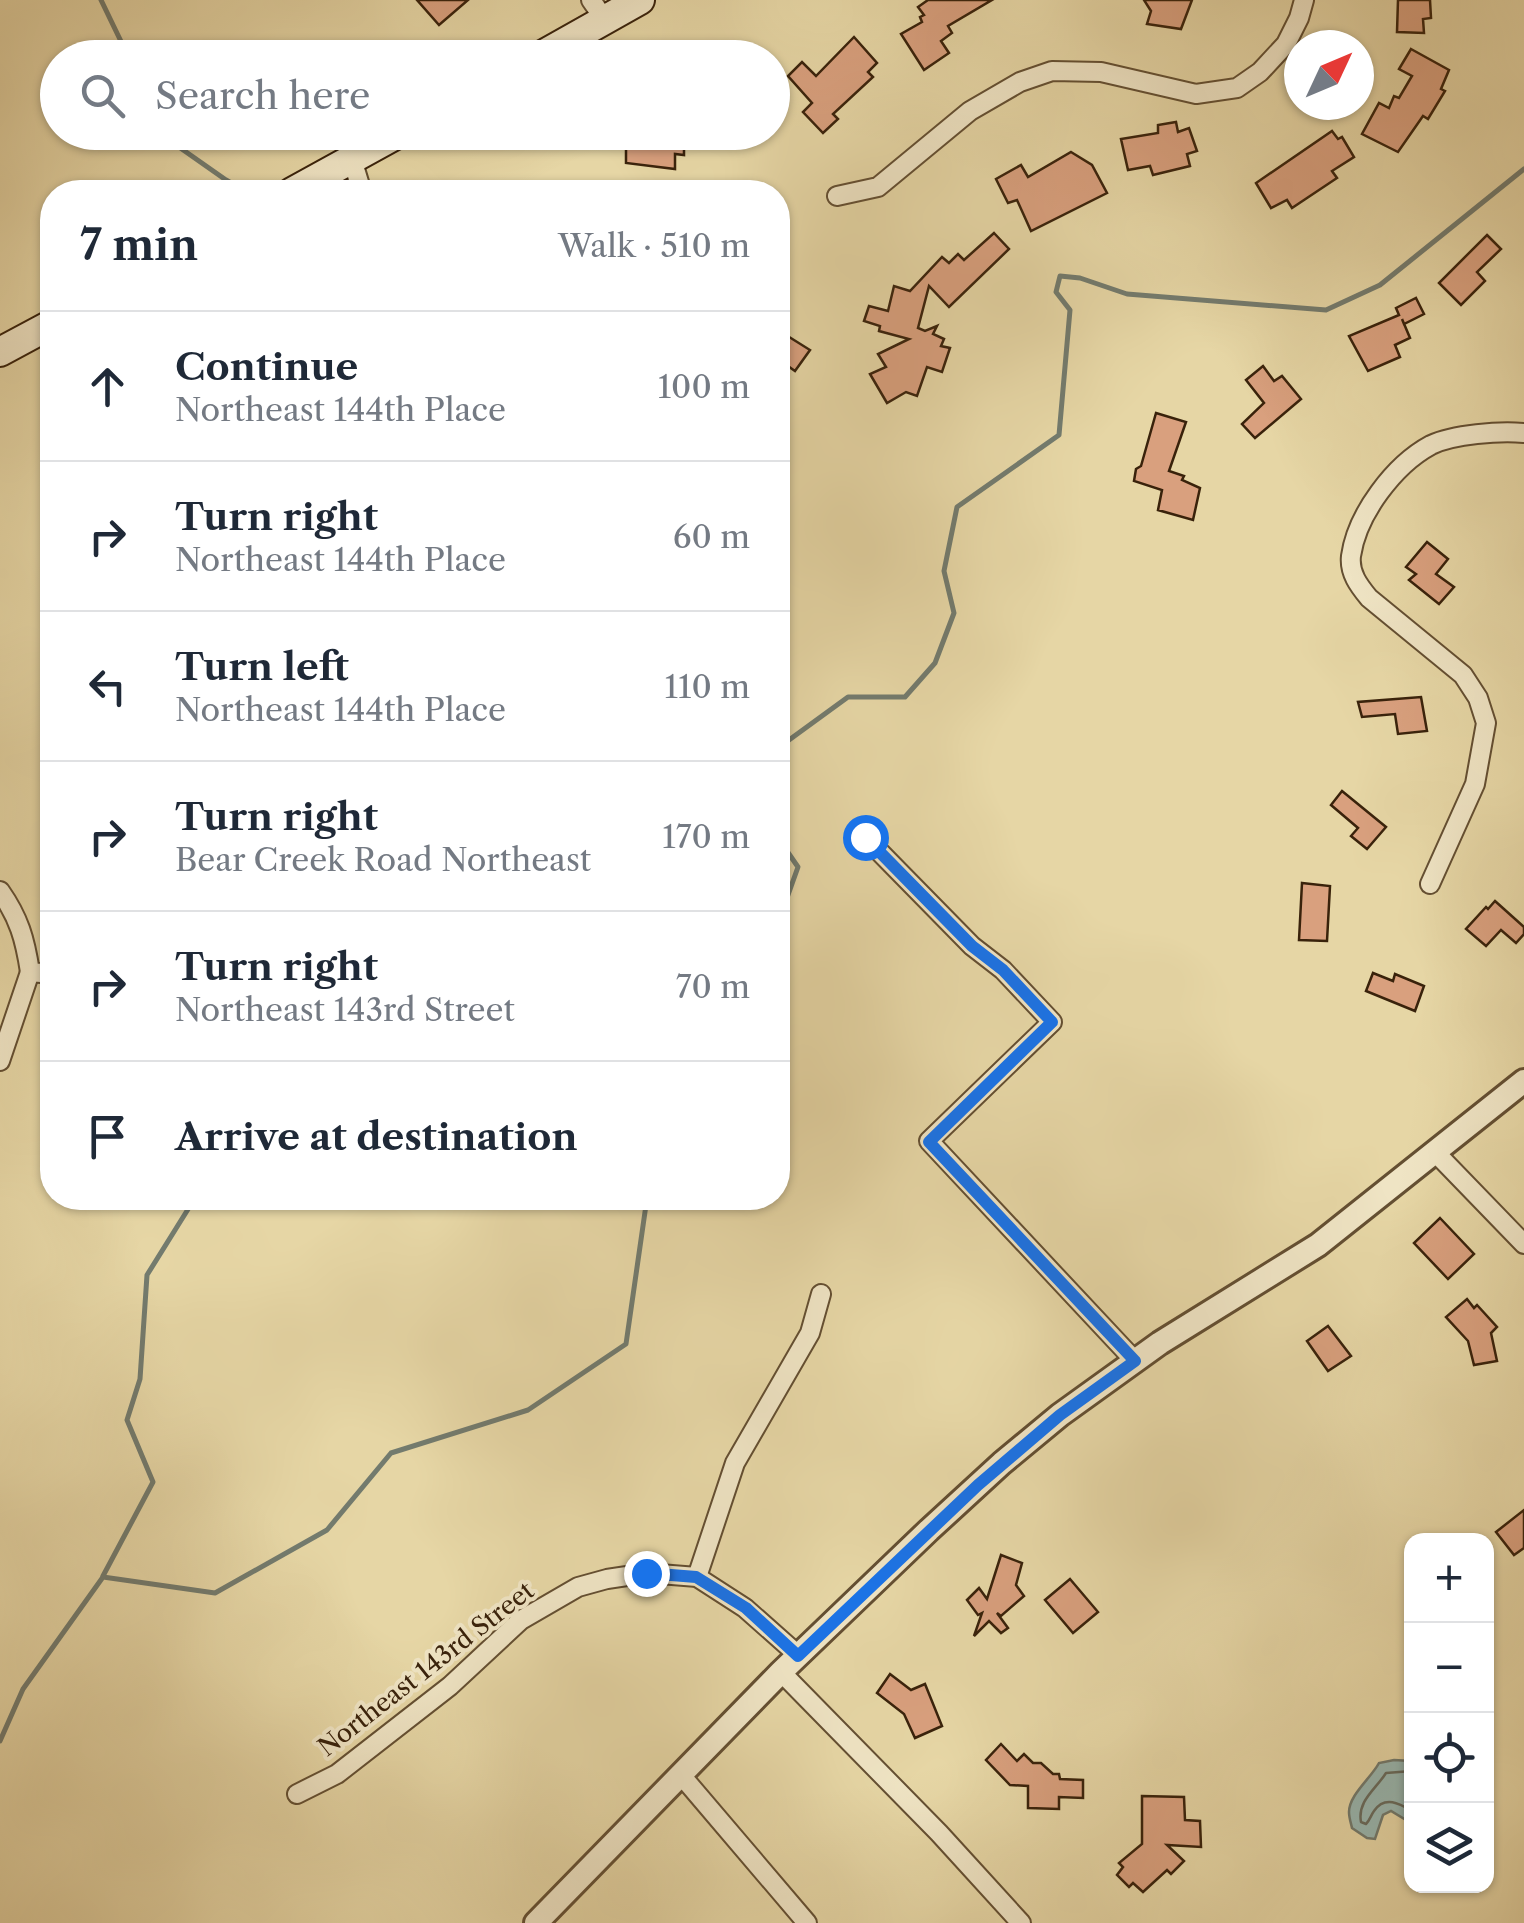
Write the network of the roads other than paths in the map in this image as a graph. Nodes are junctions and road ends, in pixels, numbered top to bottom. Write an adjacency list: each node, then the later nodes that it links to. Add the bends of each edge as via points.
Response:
1 (640, 0): 3 (main road)
2 (1304, 0): 9 (street, via 1286,44 1237,88 1196,94 1101,72 1052,72 970,111 878,186)
3 (598, 10): 4 (main road)
4 (560, 40)
5 (368, 150): 6 (main road)
6 (352, 159): 7 (main road); 8 (street)
7 (314, 180)
8 (358, 180)
9 (837, 196)
10 (40, 330): 11 (main road)
11 (0, 352)
12 (1524, 433): 14 (street, via 1433,444 1404,464 1364,515 1350,559 1369,598 1463,675 1486,723 1475,784)
13 (865, 837): 23 (street, via 1052,1022 929,1142)
14 (1430, 884)
15 (0, 891): 16 (street, via 24,936)
16 (30, 972): 17 (street); 18 (street)
17 (40, 973)
18 (0, 1060)
19 (1524, 1080): 20 (street)
20 (1434, 1150): 21 (street); 23 (street, via 1318,1245)
21 (1524, 1244)
22 (821, 1294): 24 (street, via 810,1333 734,1463)
23 (1135, 1361): 25 (street, via 978,1485)
24 (696, 1577): 25 (street, Northeast 143rd Street, via 746,1608); 27 (street, Northeast 143rd Street, via 646,1573 578,1587 521,1620 450,1686 337,1774)
25 (790, 1664): 26 (street); 30 (street, Northeast 143rd Street)
26 (681, 1775): 28 (street); 29 (street)
27 (297, 1794)
28 (536, 1923)
29 (807, 1923)
30 (1021, 1923)

